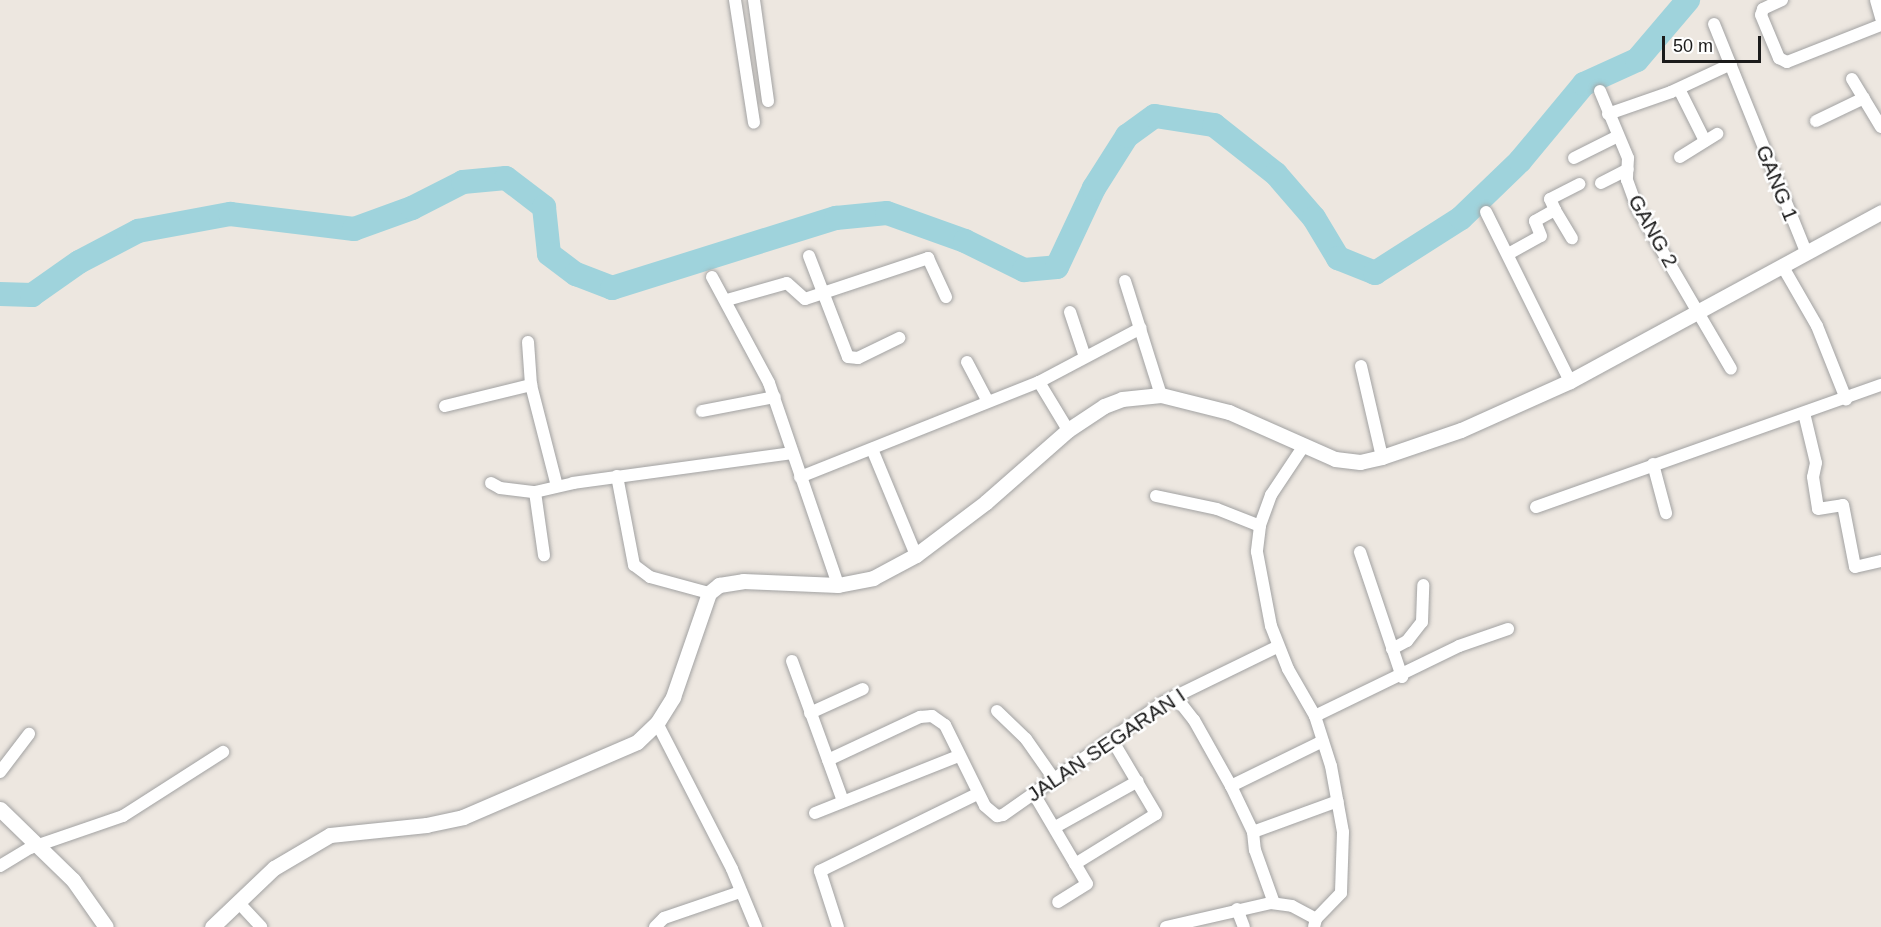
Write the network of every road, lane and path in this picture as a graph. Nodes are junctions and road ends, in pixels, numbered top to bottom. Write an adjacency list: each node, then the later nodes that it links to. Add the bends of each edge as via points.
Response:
1 (735, 0): 16 (street)
2 (754, 0): 13 (street)
3 (1782, 0): 7 (street, via 1763,9 1761,15 1779,58 1787,62)
4 (1876, 0): 5 (street)
5 (1881, 18)
6 (1714, 24): 8 (street, GANG 1)
7 (1881, 25)
8 (1731, 64): 10 (street); 31 (street, GANG 1)
9 (1852, 79): 12 (street)
10 (1679, 88): 14 (street); 20 (street)
11 (1600, 91): 14 (street, GANG 2)
12 (1864, 98): 15 (street); 17 (street)
13 (768, 101)
14 (1608, 114): 19 (street, GANG 2)
15 (1816, 121)
16 (754, 123)
17 (1881, 127)
18 (1717, 134): 20 (street)
19 (1618, 136): 22 (street); 23 (street, GANG 2, via 1628,158)
20 (1705, 141): 21 (street)
21 (1680, 157)
22 (1574, 158)
23 (1628, 169): 24 (street); 39 (street, GANG 2, via 1627,180 1636,208)
24 (1601, 183)
25 (1580, 184): 26 (street, via 1550,199)
26 (1555, 210): 29 (street); 30 (street, via 1536,220 1542,234 1538,238)
27 (1486, 212): 30 (street)
28 (1881, 212): 31 (street)
29 (1572, 238)
30 (1510, 253): 48 (street)
31 (1807, 254): 33 (street)
32 (809, 256): 36 (street)
33 (1784, 267): 39 (street); 54 (street, via 1817,326)
34 (712, 277): 38 (street)
35 (1125, 281): 41 (street)
36 (821, 294): 37 (street, via 928,258); 38 (street, via 805,299 787,283); 42 (street, via 848,357 858,358)
37 (946, 297)
38 (727, 300): 53 (street)
39 (1699, 311): 47 (street, GANG 2); 48 (street)
40 (1070, 312): 44 (street)
41 (1141, 328): 44 (street); 52 (street)
42 (899, 338)
43 (528, 342): 50 (street)
44 (1085, 357): 49 (street)
45 (968, 362): 55 (street)
46 (1361, 366): 63 (street)
47 (1731, 369)
48 (1570, 381): 63 (street, via 1461,430)
49 (1039, 382): 55 (street); 59 (street)
50 (531, 385): 56 (street); 68 (street)
51 (1881, 385): 54 (street)
52 (1161, 395): 59 (street, via 1122,399); 60 (street, via 1229,412)
53 (775, 398): 57 (street); 62 (street)
54 (1846, 399): 58 (street)
55 (987, 400): 61 (street)
56 (445, 406)
57 (702, 411)
58 (1804, 414): 64 (street); 77 (street, via 1816,463 1813,477 1818,509 1843,505 1855,567)
59 (1068, 430): 76 (street, via 986,502)
60 (1303, 447): 63 (street, via 1346,462); 73 (street, via 1271,495)
61 (872, 449): 66 (street); 76 (street)
62 (792, 453): 65 (street); 66 (street)
63 (1382, 457)
64 (1653, 464): 71 (street); 72 (street)
65 (617, 476): 68 (street); 80 (street, via 634,565 650,578)
66 (800, 477): 78 (street)
67 (491, 483): 69 (street, via 500,488)
68 (557, 486): 69 (street)
69 (535, 492): 75 (street)
70 (1156, 496): 73 (street, via 1218,509)
71 (1536, 507)
72 (1666, 513)
73 (1260, 526): 82 (street, via 1258,566)
74 (1360, 552): 83 (street)
75 (544, 555)
76 (916, 555): 78 (street, via 873,578)
77 (1881, 561)
78 (838, 585): 80 (street, via 743,580 719,585)
79 (1423, 585): 83 (street, via 1422,622 1407,641)
80 (709, 593): 91 (street, via 673,697)
81 (1508, 629): 85 (street, via 1459,646)
82 (1277, 647): 87 (street, JALAN SEGARAN I); 90 (street)
83 (1392, 650): 85 (street)
84 (792, 661): 89 (street)
85 (1401, 677): 90 (street)
86 (863, 689): 89 (street)
87 (1175, 696): 93 (street, JALAN SEGARAN I); 101 (street, via 1194,720)
88 (997, 711): 99 (street, via 1026,739)
89 (810, 713): 97 (street)
90 (1315, 716): 94 (street)
91 (657, 723): 113 (street); 114 (street, via 643,738 620,750 463,817 320,840 274,868)
92 (29, 734): 98 (street)
93 (1111, 738): 99 (street, JALAN SEGARAN I); 100 (street)
94 (1323, 741): 101 (street); 105 (street)
95 (223, 752): 110 (street, via 123,816)
96 (958, 756): 97 (street, via 945,725 932,716 920,717); 102 (street); 104 (street)
97 (828, 760): 104 (street)
98 (0, 772)
99 (1054, 779): 103 (street, JALAN SEGARAN I)
100 (1138, 780): 108 (street); 111 (street, via 1155,815)
101 (1231, 786): 109 (street)
102 (977, 794): 103 (street, JALAN SEGARAN I, via 997,816); 124 (street, via 820,871)
103 (1034, 794): 111 (street)
104 (843, 801): 107 (street)
105 (1338, 801): 109 (street); 118 (street, via 1344,849 1342,888)
106 (0, 809): 110 (street)
107 (815, 813)
108 (1059, 825)
109 (1253, 832): 116 (street, via 1255,850)
110 (40, 846): 112 (street); 119 (street, via 73,880)
111 (1076, 864): 115 (street, via 1087,886)
112 (0, 866)
113 (740, 892): 122 (street, via 664,918); 123 (street)
114 (238, 902): 120 (street); 121 (street)
115 (1058, 902)
116 (1274, 903): 117 (street); 118 (street, via 1292,906)
117 (1237, 909): 125 (street); 126 (street)
118 (1315, 923)
119 (106, 927)
120 (212, 927)
121 (261, 927)
122 (655, 927)
123 (756, 927)
124 (838, 927)
125 (1166, 927)
126 (1244, 927)

